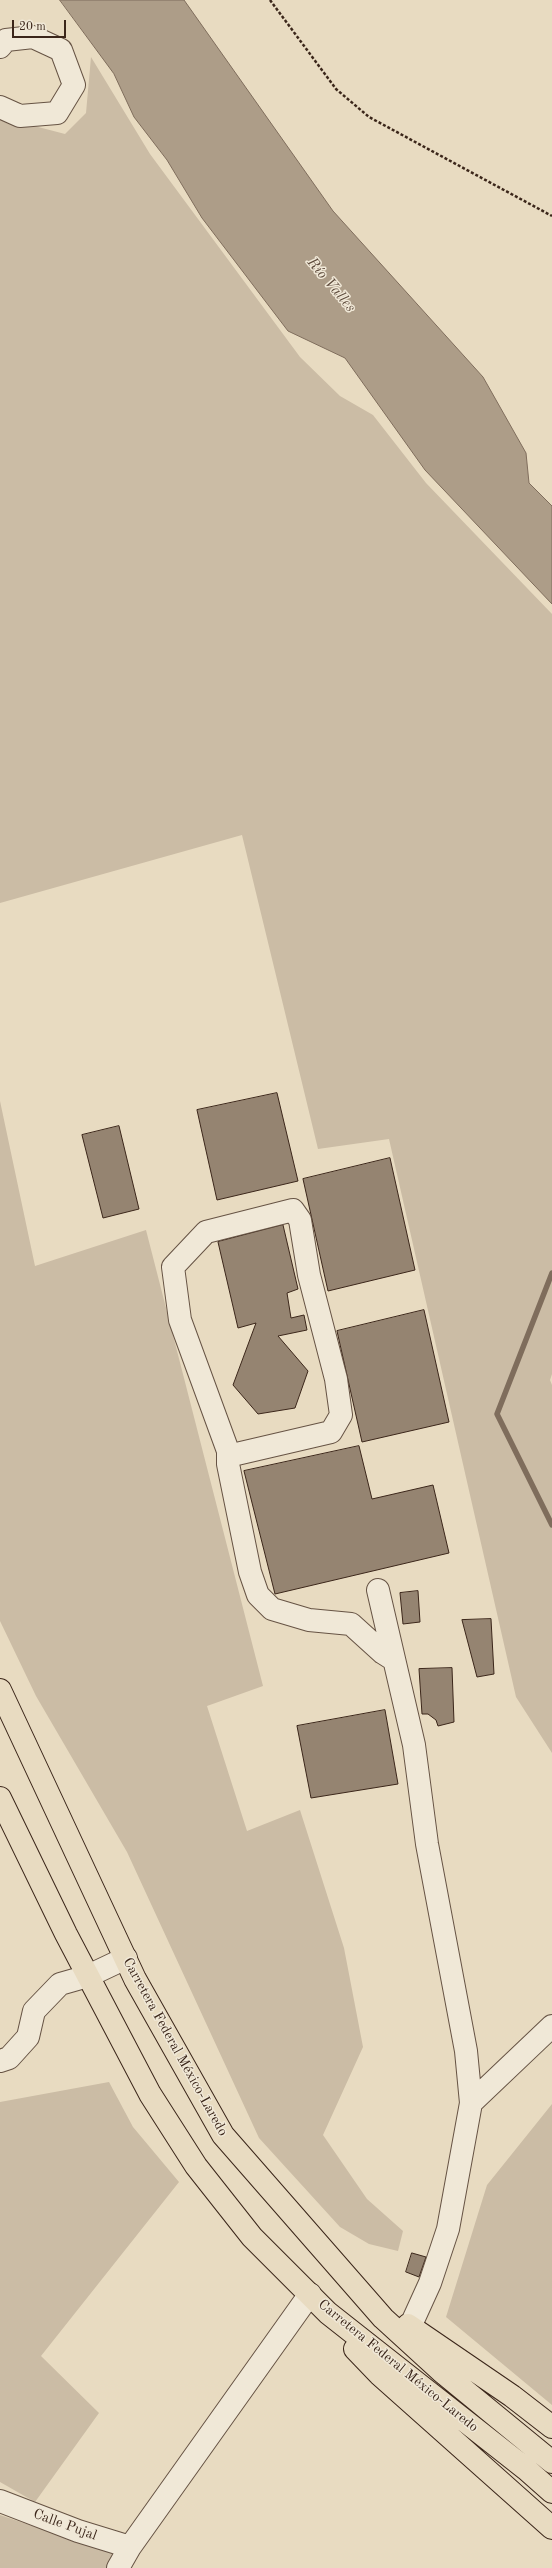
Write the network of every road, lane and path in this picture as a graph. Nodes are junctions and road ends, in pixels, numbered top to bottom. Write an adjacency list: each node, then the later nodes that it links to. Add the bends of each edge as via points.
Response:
1 (270, 0): 4 (path, via 336,90 369,116)
2 (0, 47): 3 (street, via 6,40 33,37 61,50 74,85 58,113 20,116)
3 (0, 107)
4 (552, 216)
5 (228, 1456): 5 (street, via 180,1320 173,1268 206,1232 293,1210 300,1220 309,1275 336,1379 341,1415 331,1432); 7 (street, via 250,1572 258,1595 272,1608 309,1620 352,1624)
6 (378, 1590): 7 (street)
7 (394, 1660): 14 (street, via 414,1745 427,1844 466,2051)
8 (0, 1690): 10 (main road, Carretera Federal México-Laredo)
9 (0, 1798): 11 (main road, Carretera Federal México-Laredo)
10 (126, 1958): 11 (street); 15 (main road, Carretera Federal México-Laredo, via 223,2135)
11 (88, 1976): 13 (street, via 60,1984 34,2010 28,2037 9,2058); 16 (main road, Carretera Federal México-Laredo, via 150,2094 196,2166 252,2237)
12 (552, 2026): 14 (street)
13 (0, 2061)
14 (470, 2102): 18 (street, via 448,2229 430,2283)
15 (350, 2283): 18 (main road); 20 (main road, Carretera Federal México-Laredo, via 441,2371)
16 (310, 2294): 17 (main road, Carretera Federal México-Laredo); 24 (street)
17 (328, 2313): 21 (main road, Carretera Federal México-Laredo); 23 (main road, via 351,2344 379,2374)
18 (410, 2327): 19 (main road, via 512,2396)
19 (552, 2427)
20 (552, 2462)
21 (552, 2492)
22 (0, 2501): 24 (street, Calle Pujal, via 78,2531)
23 (552, 2528)
24 (130, 2547): 25 (street)
25 (118, 2568)

